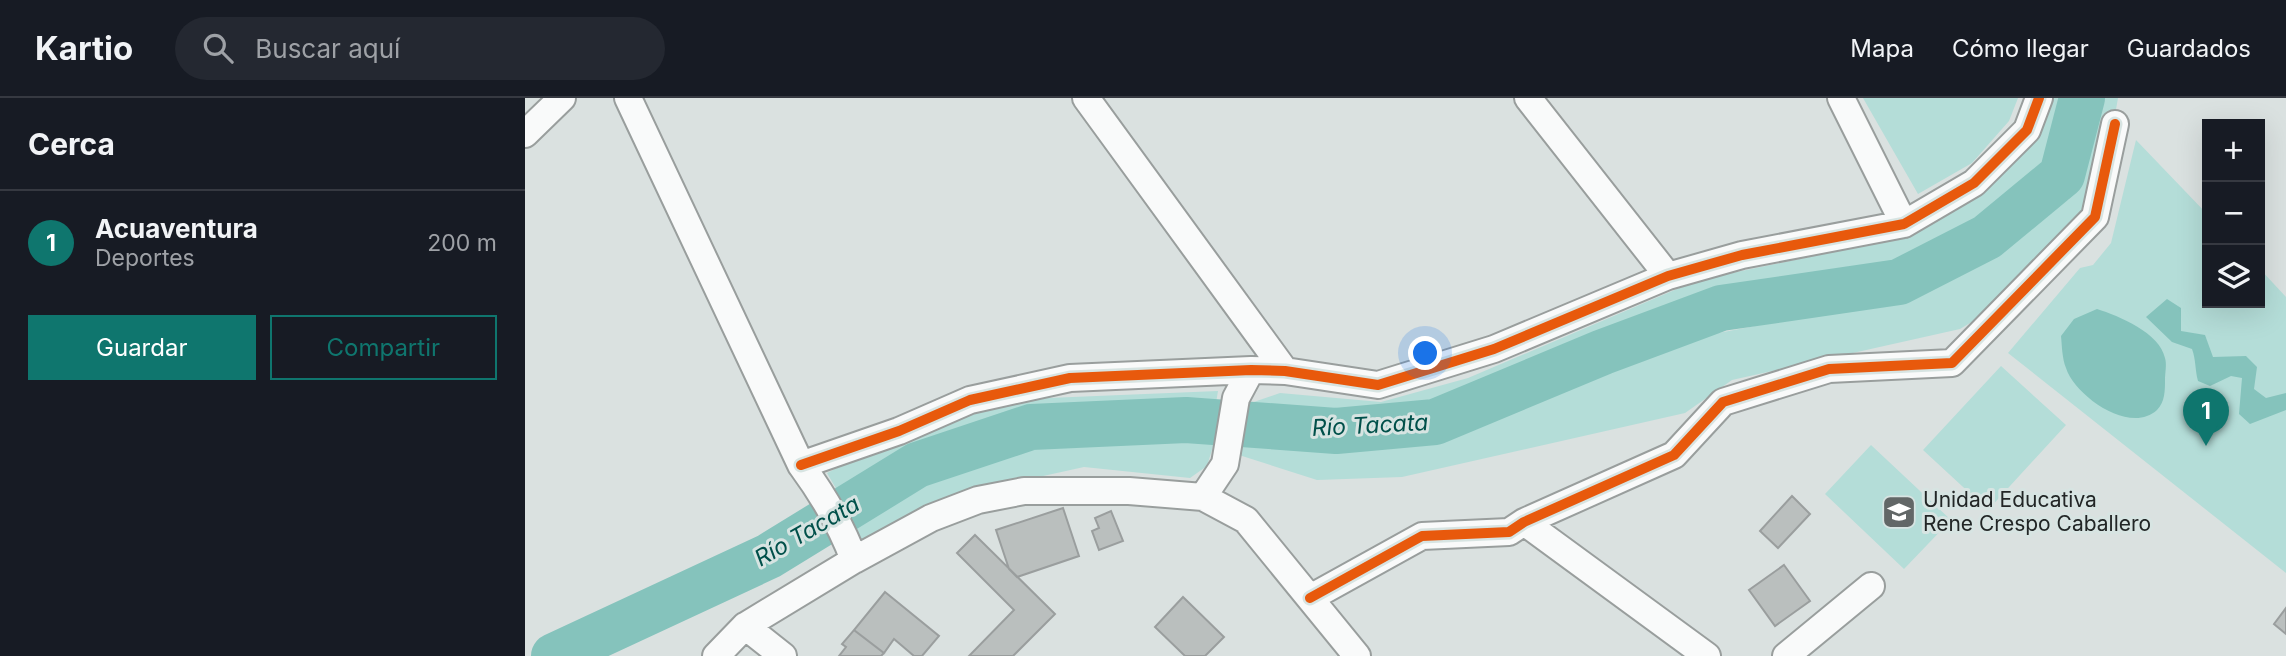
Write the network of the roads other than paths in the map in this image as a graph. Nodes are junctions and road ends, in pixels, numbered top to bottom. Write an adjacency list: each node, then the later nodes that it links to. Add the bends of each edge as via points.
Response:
1 (562, 98): 8 (street)
2 (628, 98): 13 (street)
3 (1086, 98): 12 (street)
4 (1528, 98): 10 (street)
5 (1841, 98): 9 (street)
6 (2039, 98): 9 (street, via 2027,130 1974,183)
7 (2115, 124): 15 (street, via 2095,217 1952,363 1829,369 1723,402 1674,455)
8 (525, 134)
9 (1904, 224): 10 (street, via 1742,255)
10 (1668, 276): 12 (street, via 1494,349 1378,385)
11 (1251, 370): 12 (street); 13 (street, via 1070,378 970,400 899,431); 14 (street, via 1235,398 1225,464)
12 (1285, 371)
13 (801, 464): 16 (street, via 829,502)
14 (1203, 497): 16 (street, via 1129,491 1024,491 978,500); 18 (street, via 1246,520)
15 (1524, 522): 18 (street, via 1509,532 1422,536); 23 (street)
16 (850, 548): 19 (street)
17 (1871, 586): 24 (street)
18 (1310, 598): 22 (street)
19 (745, 626): 20 (street); 21 (street)
20 (716, 656)
21 (783, 656)
22 (1357, 656)
23 (1707, 656)
24 (1786, 656)

